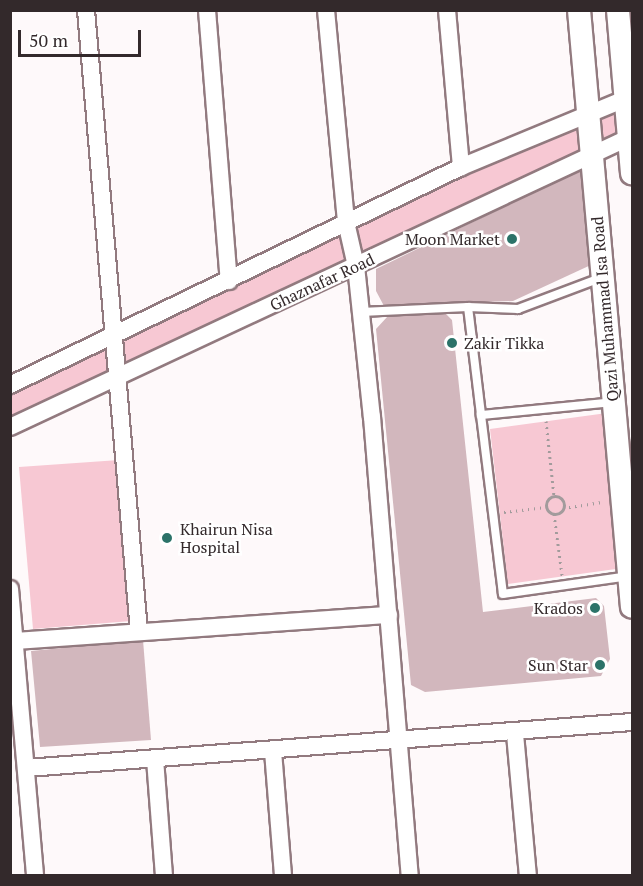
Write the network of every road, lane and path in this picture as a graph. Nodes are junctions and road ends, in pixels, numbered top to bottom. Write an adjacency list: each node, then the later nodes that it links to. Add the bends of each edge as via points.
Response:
1 (86, 10): 19 (street)
2 (207, 10): 16 (street)
3 (326, 10): 13 (street)
4 (447, 10): 11 (street)
5 (579, 10): 8 (street, Qazi Muhammad Isa Road)
6 (618, 10): 7 (street)
7 (629, 97): 8 (street); 9 (street)
8 (587, 112): 10 (street, Qazi Muhammad Isa Road); 11 (street)
9 (631, 137): 10 (street, Ghaznafar Road); 12 (street)
10 (591, 153): 14 (street, Ghaznafar Road); 15 (street, Qazi Muhammad Isa Road)
11 (461, 167): 13 (street)
12 (633, 173)
13 (346, 222): 14 (street); 16 (street)
14 (356, 266): 18 (street); 20 (street, Ghaznafar Road)
15 (602, 277): 17 (lane, via 518,309); 22 (street, Qazi Muhammad Isa Road)
16 (229, 281): 19 (street)
17 (468, 307): 18 (lane); 23 (lane)
18 (361, 312): 36 (street)
19 (115, 335): 20 (street); 21 (street)
20 (120, 375): 25 (street, Ghaznafar Road); 37 (street)
21 (10, 385)
22 (614, 401): 23 (lane); 32 (street, Qazi Muhammad Isa Road)
23 (481, 416): 32 (lane, via 503,594)
24 (546, 422): 26 (path)
25 (10, 427)
26 (554, 496): 28 (path); 29 (path, via 561,499)
27 (605, 502): 29 (path)
28 (546, 507): 30 (path); 31 (path)
29 (563, 508): 31 (path)
30 (500, 512)
31 (554, 514): 33 (path)
32 (631, 575): 35 (street, Qazi Muhammad Isa Road)
33 (563, 576)
34 (10, 589): 38 (street)
35 (633, 607)
36 (389, 615): 37 (street); 41 (street)
37 (139, 632): 38 (street)
38 (16, 641): 44 (street)
39 (633, 722): 40 (street)
40 (515, 734): 41 (street); 49 (street)
41 (400, 742): 42 (street); 48 (street)
42 (273, 751): 43 (street); 47 (street)
43 (155, 759): 44 (street); 46 (street)
44 (27, 768): 45 (street)
45 (35, 876)
46 (164, 876)
47 (283, 876)
48 (410, 876)
49 (528, 876)

